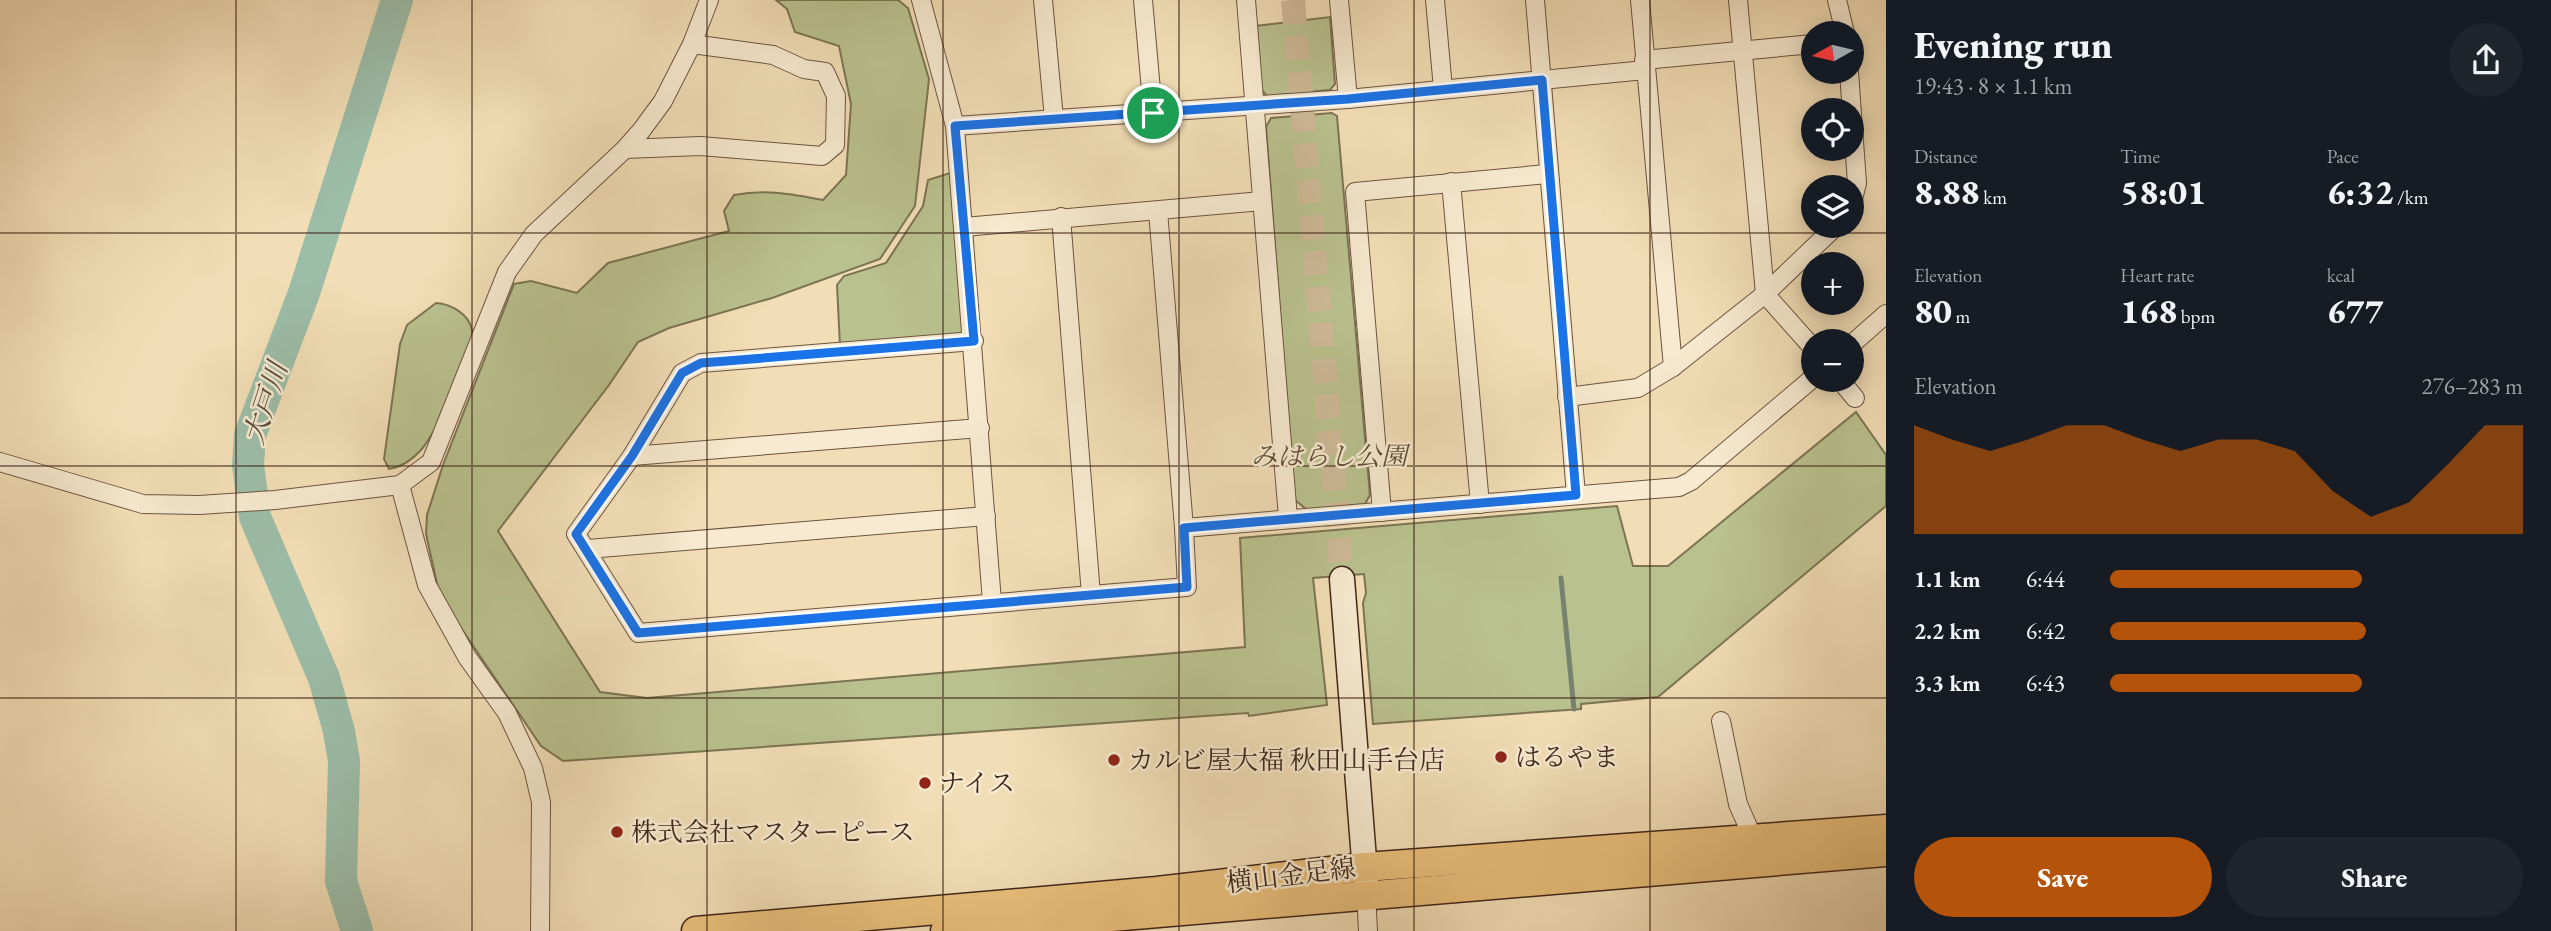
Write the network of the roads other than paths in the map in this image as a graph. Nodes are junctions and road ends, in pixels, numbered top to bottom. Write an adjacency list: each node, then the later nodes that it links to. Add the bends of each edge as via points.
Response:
1 (709, 0): 13 (street)
2 (921, 0): 24 (street)
3 (1043, 0): 23 (street)
4 (1143, 0): 22 (street)
5 (1246, 0): 21 (street)
6 (1339, 0): 20 (street)
7 (1435, 0): 19 (street)
8 (1535, 0): 17 (street)
9 (1640, 0): 16 (street)
10 (1738, 0): 15 (street)
11 (1837, 0): 12 (street)
12 (1842, 21)
13 (692, 44): 25 (street, via 663,101); 25 (street, via 773,55 804,69 825,72 836,96 835,145 822,156 700,146)
14 (1801, 45): 15 (street)
15 (1743, 51): 16 (street); 34 (street)
16 (1645, 65): 17 (street); 39 (street)
17 (1542, 80): 19 (street); 26 (street)
18 (1850, 84): 27 (street)
19 (1443, 89): 20 (street)
20 (1348, 99): 21 (street)
21 (1254, 105): 22 (street); 29 (street)
22 (1153, 113): 23 (street)
23 (1054, 119): 24 (street)
24 (955, 126): 32 (street)
25 (625, 149): 47 (street, via 534,234 507,272 431,462)
26 (1547, 174): 28 (street); 42 (street)
27 (1856, 175)
28 (1451, 183): 49 (street); 50 (street, via 1355,192)
29 (1262, 201): 30 (street); 52 (street)
30 (1158, 211): 31 (street); 53 (street)
31 (1061, 217): 32 (street); 56 (street)
32 (964, 227): 38 (street)
33 (1823, 238): 34 (street)
34 (1765, 294): 37 (street); 39 (street)
35 (1886, 314): 36 (street)
36 (1864, 333)
37 (1801, 334)
38 (974, 341): 44 (street); 45 (street, via 701,363 682,373)
39 (1673, 367): 42 (street, via 1638,388)
40 (1801, 388): 48 (street, via 1679,487)
41 (1850, 392): 43 (street)
42 (1567, 397): 48 (street)
43 (1855, 398)
44 (980, 428): 45 (street); 51 (street)
45 (632, 456): 54 (street, via 576,534)
46 (0, 462): 47 (street, via 143,504 275,500)
47 (400, 485): 63 (street, via 427,586 467,657 506,713 533,768 541,802)
48 (1576, 495): 49 (street)
49 (1480, 504): 50 (street)
50 (1382, 512): 52 (street)
51 (986, 516): 54 (street); 57 (street)
52 (1288, 518): 53 (street)
53 (1184, 528): 56 (street, via 1187,587)
54 (588, 549): 57 (street, via 638,633)
55 (1342, 579): 62 (street)
56 (1091, 595): 57 (street)
57 (992, 602)
58 (1721, 721): 60 (street, via 1738,804)
59 (1886, 829): 60 (main road, 横山金足線)
60 (1753, 838): 62 (main road, 横山金足線)
61 (1886, 852): 62 (main road, 横山金足線)
62 (1366, 880): 64 (main road, 横山金足線, via 1157,891); 65 (main road, 横山金足線); 66 (street)
63 (540, 931)
64 (696, 931)
65 (946, 931)
66 (1368, 931)

